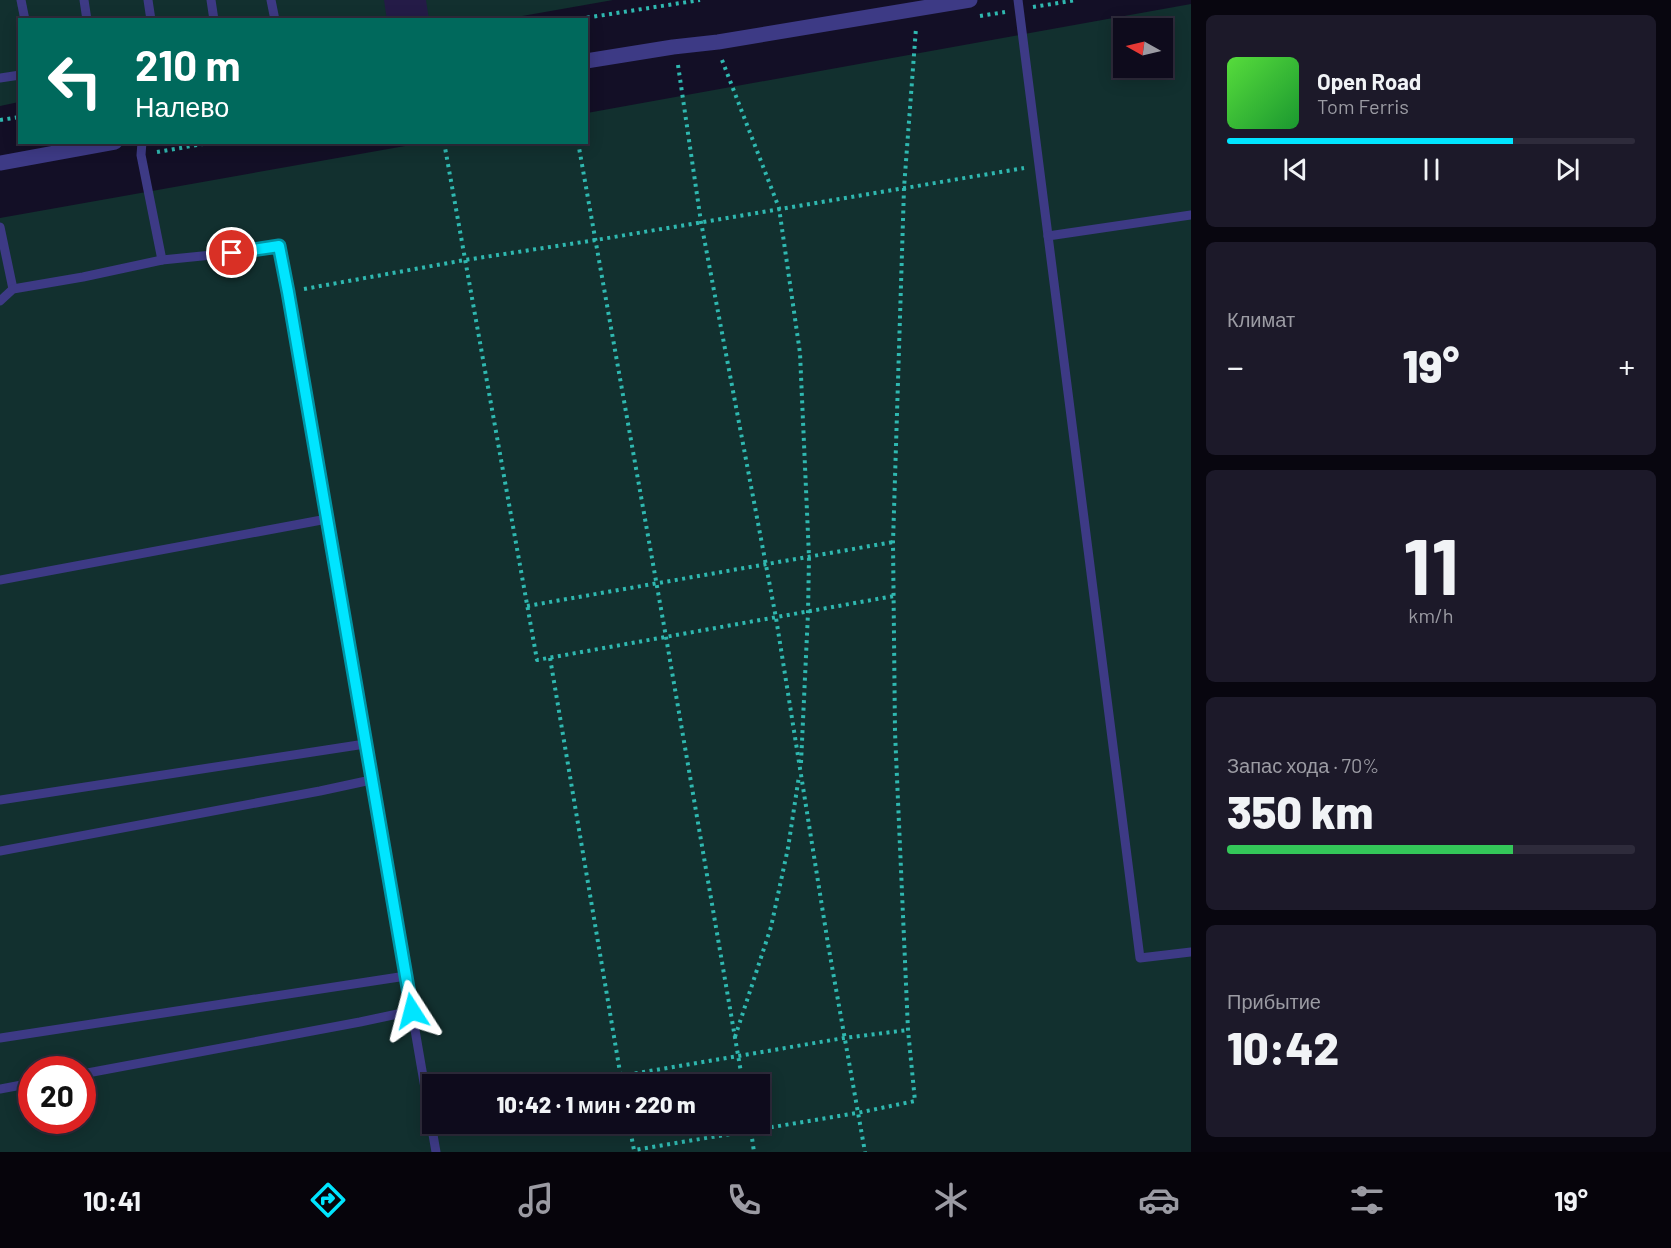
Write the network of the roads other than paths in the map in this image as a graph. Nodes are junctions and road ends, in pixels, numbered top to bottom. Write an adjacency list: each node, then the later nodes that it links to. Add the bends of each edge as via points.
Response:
1 (21, 0): 8 (lane)
2 (84, 0): 9 (lane)
3 (148, 0): 10 (lane)
4 (211, 0): 11 (lane)
5 (272, 0): 12 (lane)
6 (970, 0): 13 (street)
7 (1018, 0): 21 (lane)
8 (25, 18)
9 (87, 18)
10 (151, 18)
11 (214, 18)
12 (275, 18)
13 (588, 61)
14 (18, 75): 15 (lane)
15 (0, 78)
16 (104, 144): 18 (street)
17 (142, 144): 22 (lane)
18 (0, 163)
19 (1191, 215): 21 (lane)
20 (0, 227): 23 (lane)
21 (1048, 236): 31 (lane, via 1140,958)
22 (162, 260): 23 (lane); 25 (lane, via 279,246)
23 (13, 289): 24 (lane)
24 (0, 301)
25 (327, 519): 26 (lane); 27 (lane)
26 (0, 580)
27 (365, 744): 28 (lane); 29 (lane)
28 (371, 780): 30 (lane); 32 (lane)
29 (0, 800)
30 (0, 851)
31 (1191, 952)
32 (406, 976): 33 (lane); 34 (lane)
33 (412, 1011): 35 (lane); 38 (lane)
34 (0, 1038)
35 (96, 1071)
36 (18, 1086): 37 (lane)
37 (0, 1089)
38 (436, 1152)

